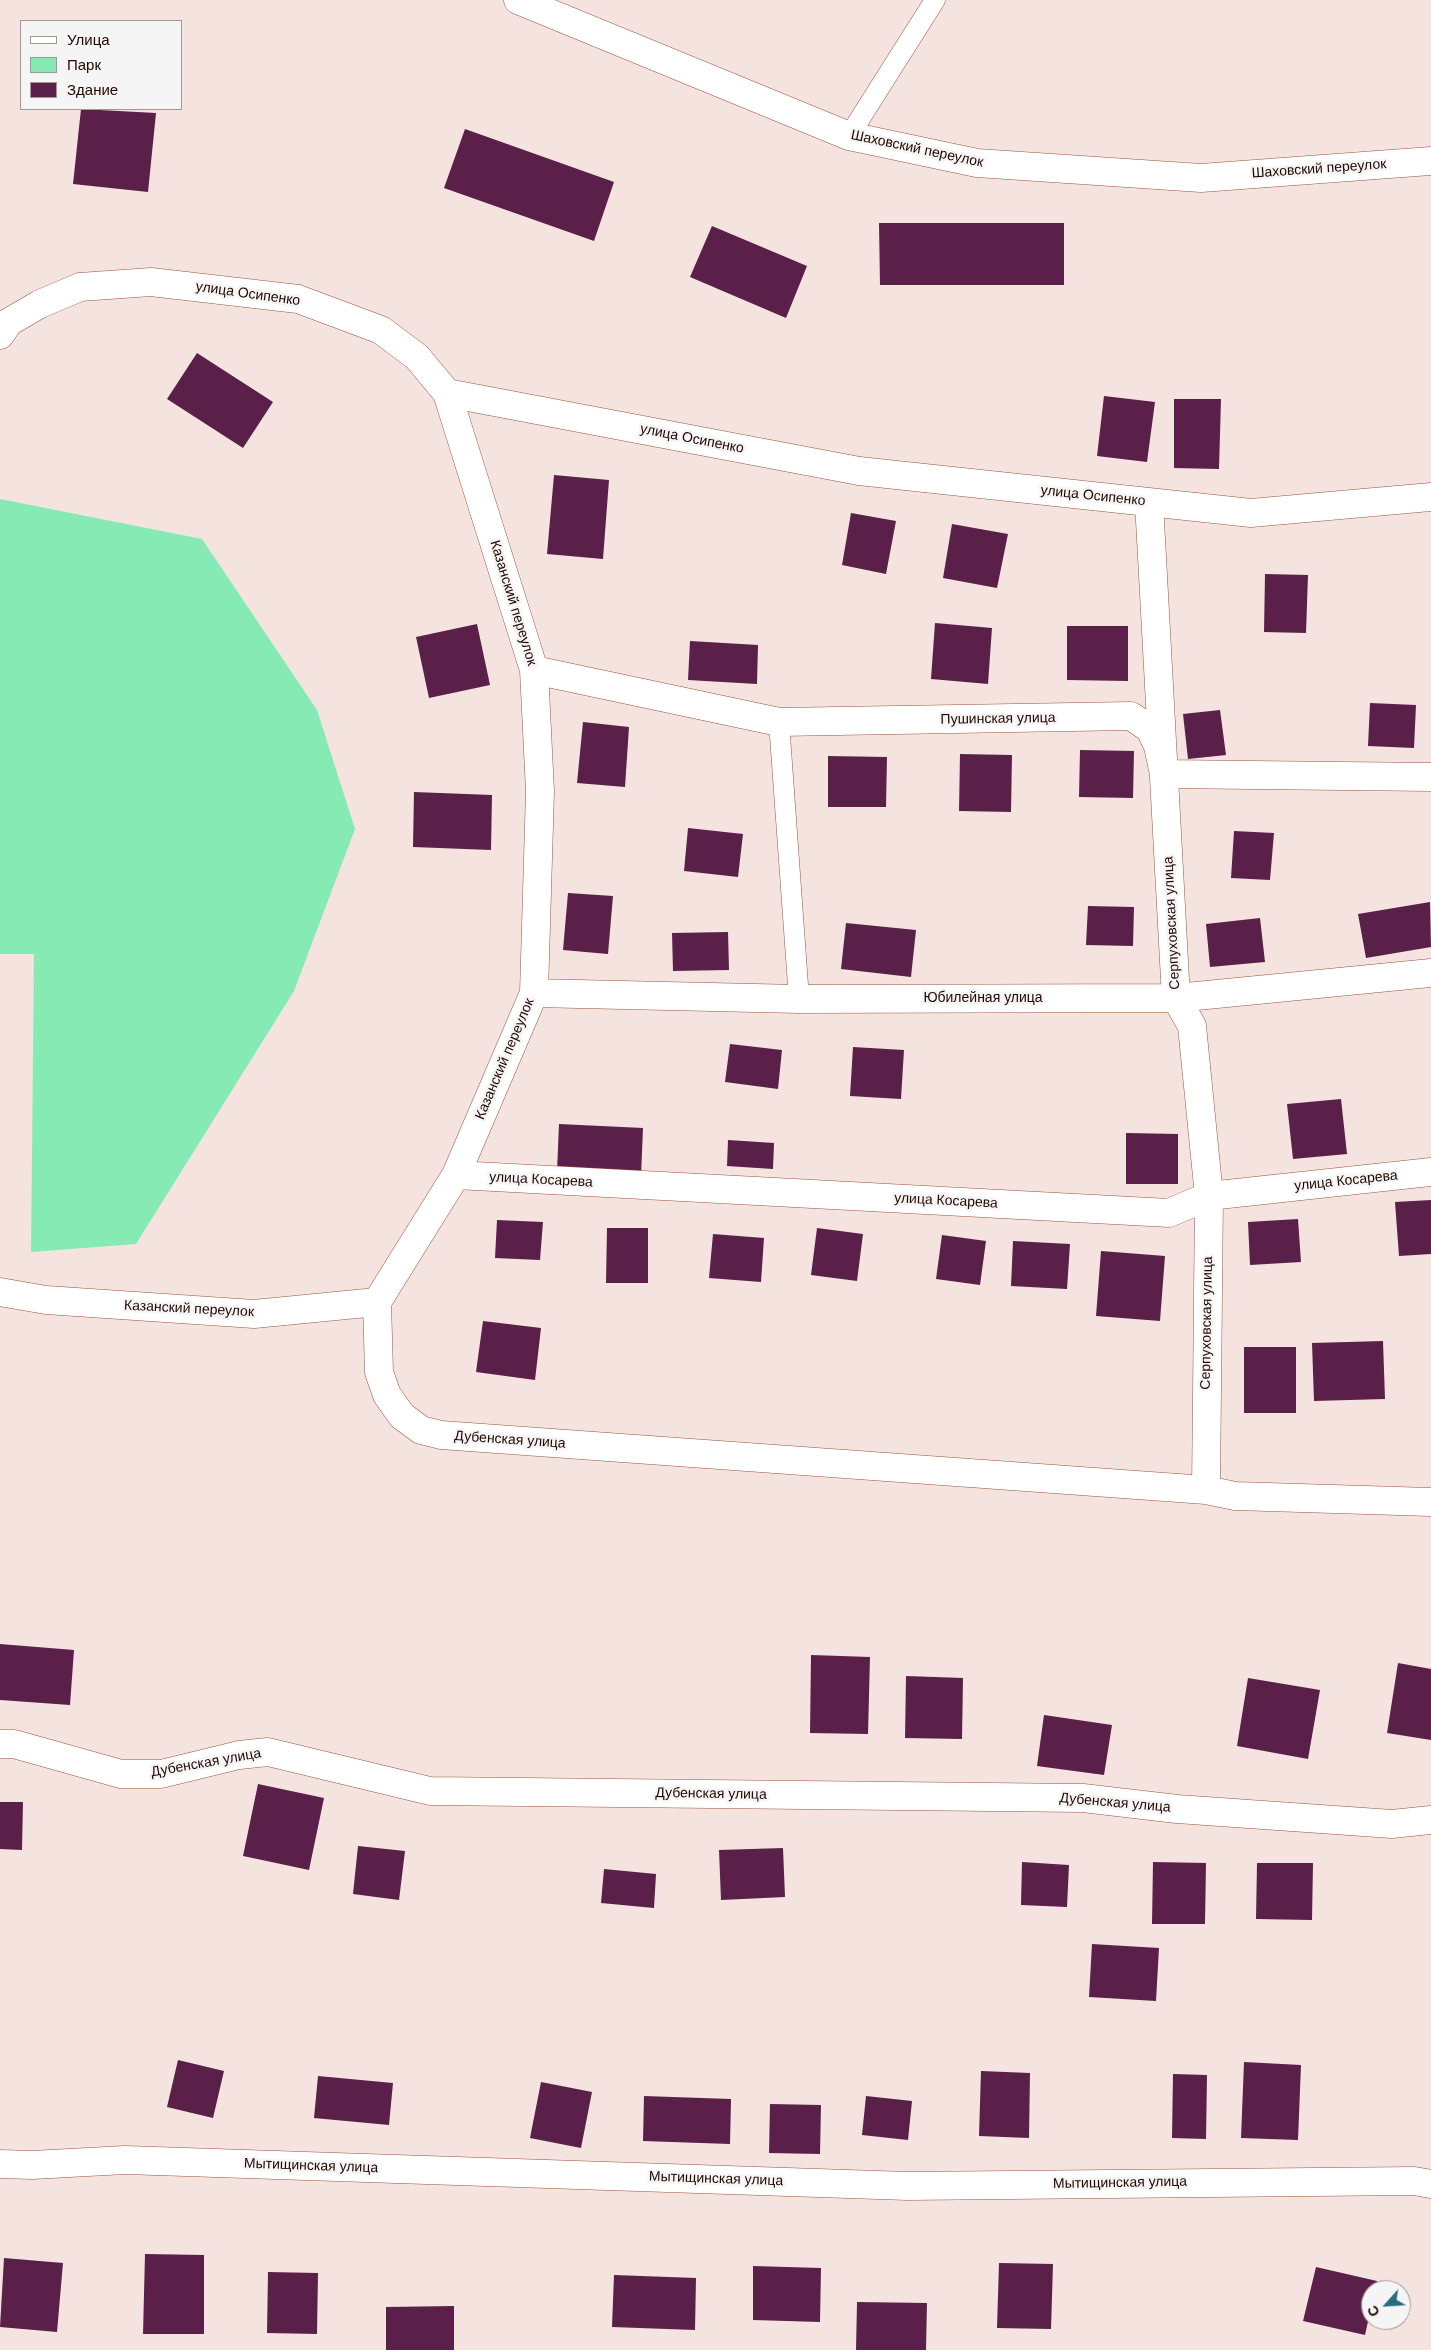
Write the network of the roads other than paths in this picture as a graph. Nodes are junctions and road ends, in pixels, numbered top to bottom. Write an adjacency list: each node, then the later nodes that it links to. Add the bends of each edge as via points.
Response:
1 (518, 0): 3 (street, Шаховский переулок)
2 (935, 0): 3 (lane)
3 (849, 136): 4 (street, Шаховский переулок, via 977,163 1201,178)
4 (1431, 161)
5 (0, 335): 6 (street, улица Осипенко, via 9,322 80,287 151,282 298,299 381,330 417,357)
6 (447, 393): 8 (street, улица Осипенко, via 859,471); 9 (street, Казанский переулок)
7 (1431, 497): 8 (street, улица Осипенко, via 1251,513)
8 (1149, 502): 11 (street, Серпуховская улица)
9 (534, 670): 10 (street, Пушинская улица); 14 (street, Казанский переулок, via 540,791)
10 (779, 722): 11 (street, Пушинская улица, via 1131,716 1150,729 1158,746); 16 (lane)
11 (1164, 774): 12 (street); 15 (street, Серпуховская улица)
12 (1431, 777)
13 (1431, 973): 15 (street, Юбилейная улица)
14 (534, 993): 16 (street, Юбилейная улица); 18 (street, Казанский переулок)
15 (1176, 998): 16 (street, Юбилейная улица); 19 (street, Серпуховская улица, via 1192,1026)
16 (799, 999)
17 (1431, 1172): 19 (street, улица Косарева)
18 (456, 1175): 19 (street, улица Косарева, via 1169,1213); 21 (street, Казанский переулок)
19 (1209, 1196): 22 (street, Серпуховская улица)
20 (0, 1292): 21 (street, Казанский переулок, via 46,1300 254,1314)
21 (378, 1302): 22 (street, Дубенская улица, via 379,1372 387,1395 402,1416 421,1430 440,1434)
22 (1206, 1490): 23 (street, Дубенская улица, via 1235,1496)
23 (1431, 1502)
24 (0, 1744): 25 (street, Дубенская улица, via 14,1744 121,1774 161,1774 239,1755 268,1752 430,1791 1083,1798 1177,1809 1392,1824)
25 (1431, 1820)
26 (0, 2164): 27 (street, Мытищинская улица, via 125,2160 908,2186 1414,2181)
27 (1431, 2184)

